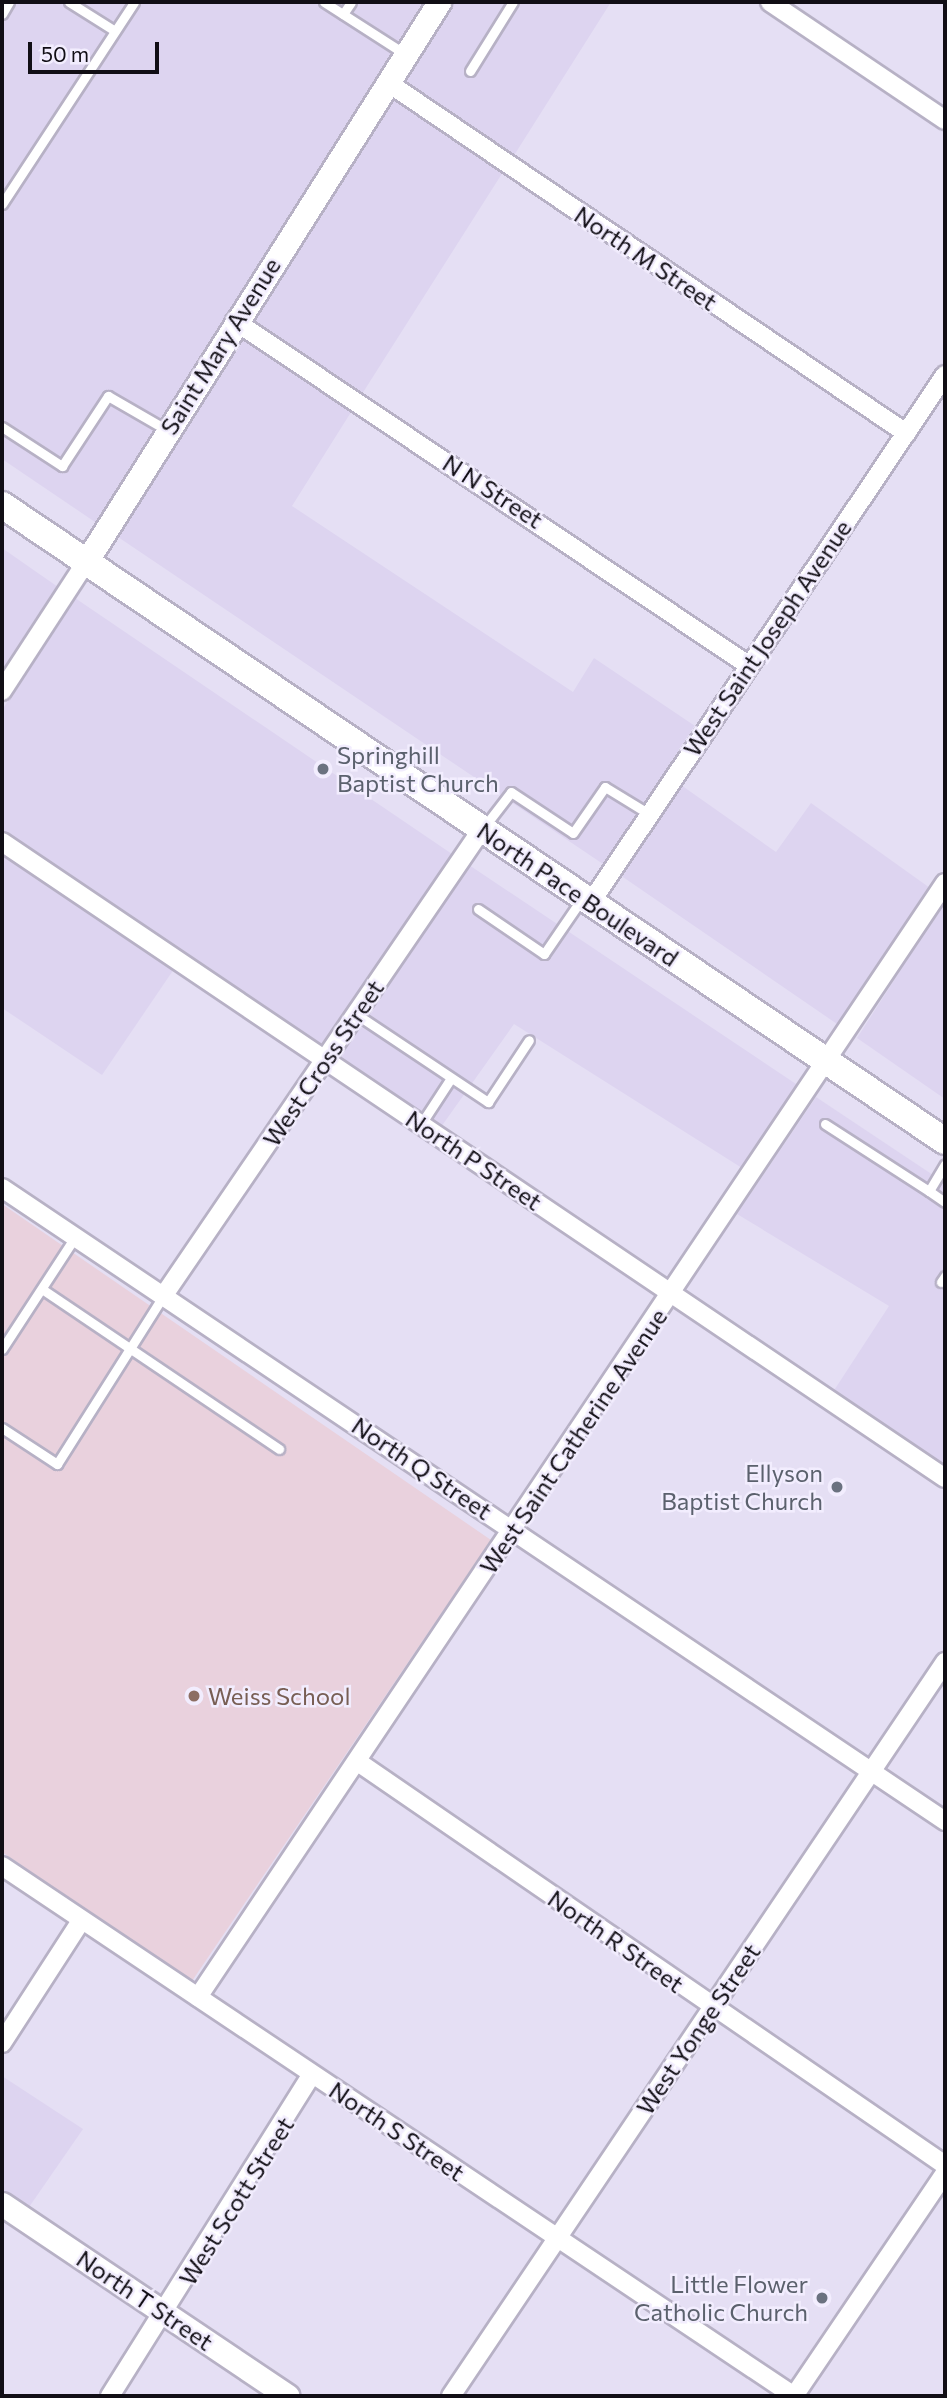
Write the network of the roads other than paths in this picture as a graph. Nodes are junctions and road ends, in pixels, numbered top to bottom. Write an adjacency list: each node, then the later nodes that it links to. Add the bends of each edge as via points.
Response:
1 (9, 2): 9 (lane)
2 (69, 2): 11 (lane)
3 (134, 2): 11 (lane)
4 (324, 2): 10 (lane)
5 (351, 2): 10 (lane)
6 (439, 2): 12 (street, Saint Mary Avenue)
7 (515, 2): 13 (lane)
8 (770, 2): 15 (street)
9 (2, 13)
10 (343, 14): 12 (lane)
11 (115, 31): 16 (lane)
12 (405, 54): 14 (street, Saint Mary Avenue)
13 (470, 71)
14 (387, 82): 17 (street, Saint Mary Avenue); 21 (street, North M Street)
15 (945, 120)
16 (2, 204)
17 (235, 321): 20 (street, Saint Mary Avenue); 24 (street, N N Street)
18 (945, 375): 21 (street, West Saint Joseph Avenue)
19 (2, 427): 20 (lane, via 62,466 108,396)
20 (167, 430): 23 (street, Saint Mary Avenue)
21 (906, 433): 24 (street, West Saint Joseph Avenue)
22 (2, 505): 23 (main road, North Pace Boulevard)
23 (86, 562): 25 (street, Saint Mary Avenue); 27 (main road, North Pace Boulevard)
24 (748, 665): 26 (street, West Saint Joseph Avenue)
25 (2, 691)
26 (649, 814): 27 (lane, via 605,787 573,832 511,792); 30 (street, West Saint Joseph Avenue)
27 (482, 829): 30 (main road, North Pace Boulevard); 32 (street, West Cross Street)
28 (2, 842): 34 (street, North P Street)
29 (945, 883): 35 (street, West Saint Catherine Avenue)
30 (587, 899): 31 (lane, via 544,954); 35 (main road, North Pace Boulevard)
31 (478, 909)
32 (356, 1014): 34 (street, West Cross Street); 36 (lane)
33 (529, 1040): 36 (lane, via 488,1102)
34 (325, 1060): 37 (street, North P Street); 47 (street, West Cross Street)
35 (828, 1062): 39 (main road, North Pace Boulevard); 46 (street, West Saint Catherine Avenue)
36 (451, 1078): 37 (lane)
37 (421, 1124): 46 (street, North P Street)
38 (825, 1124): 42 (lane)
39 (945, 1141)
40 (945, 1164): 42 (lane)
41 (2, 1188): 44 (street, North Q Street)
42 (929, 1191): 43 (lane)
43 (945, 1202)
44 (75, 1237): 45 (lane); 47 (street, North Q Street)
45 (42, 1289): 48 (lane); 49 (lane)
46 (672, 1293): 52 (street, North P Street); 53 (street, West Saint Catherine Avenue)
47 (164, 1296): 49 (lane); 53 (street, North Q Street)
48 (2, 1349)
49 (130, 1349): 50 (lane, via 57,1464); 51 (lane)
50 (2, 1428)
51 (279, 1449)
52 (945, 1478)
53 (514, 1530): 55 (street, West Saint Catherine Avenue); 56 (street, North Q Street)
54 (945, 1662): 56 (street, West Yonge Street)
55 (358, 1762): 60 (street, West Saint Catherine Avenue); 61 (street, North R Street)
56 (871, 1771): 57 (street, North Q Street); 61 (street, West Yonge Street)
57 (945, 1821)
58 (2, 1866): 59 (street, North S Street)
59 (81, 1921): 60 (street, North S Street); 62 (street)
60 (198, 1997): 63 (street, North S Street)
61 (712, 2008): 64 (street, North R Street); 67 (street, West Yonge Street)
62 (2, 2043)
63 (312, 2074): 67 (street, North S Street); 68 (street, West Scott Street)
64 (945, 2165)
65 (945, 2173): 72 (street)
66 (2, 2204): 68 (street, North T Street)
67 (556, 2239): 71 (street, West Yonge Street); 72 (street, North S Street)
68 (164, 2313): 69 (street, West Scott Street); 70 (street, North T Street)
69 (110, 2396)
70 (288, 2396)
71 (451, 2396)
72 (794, 2396)

